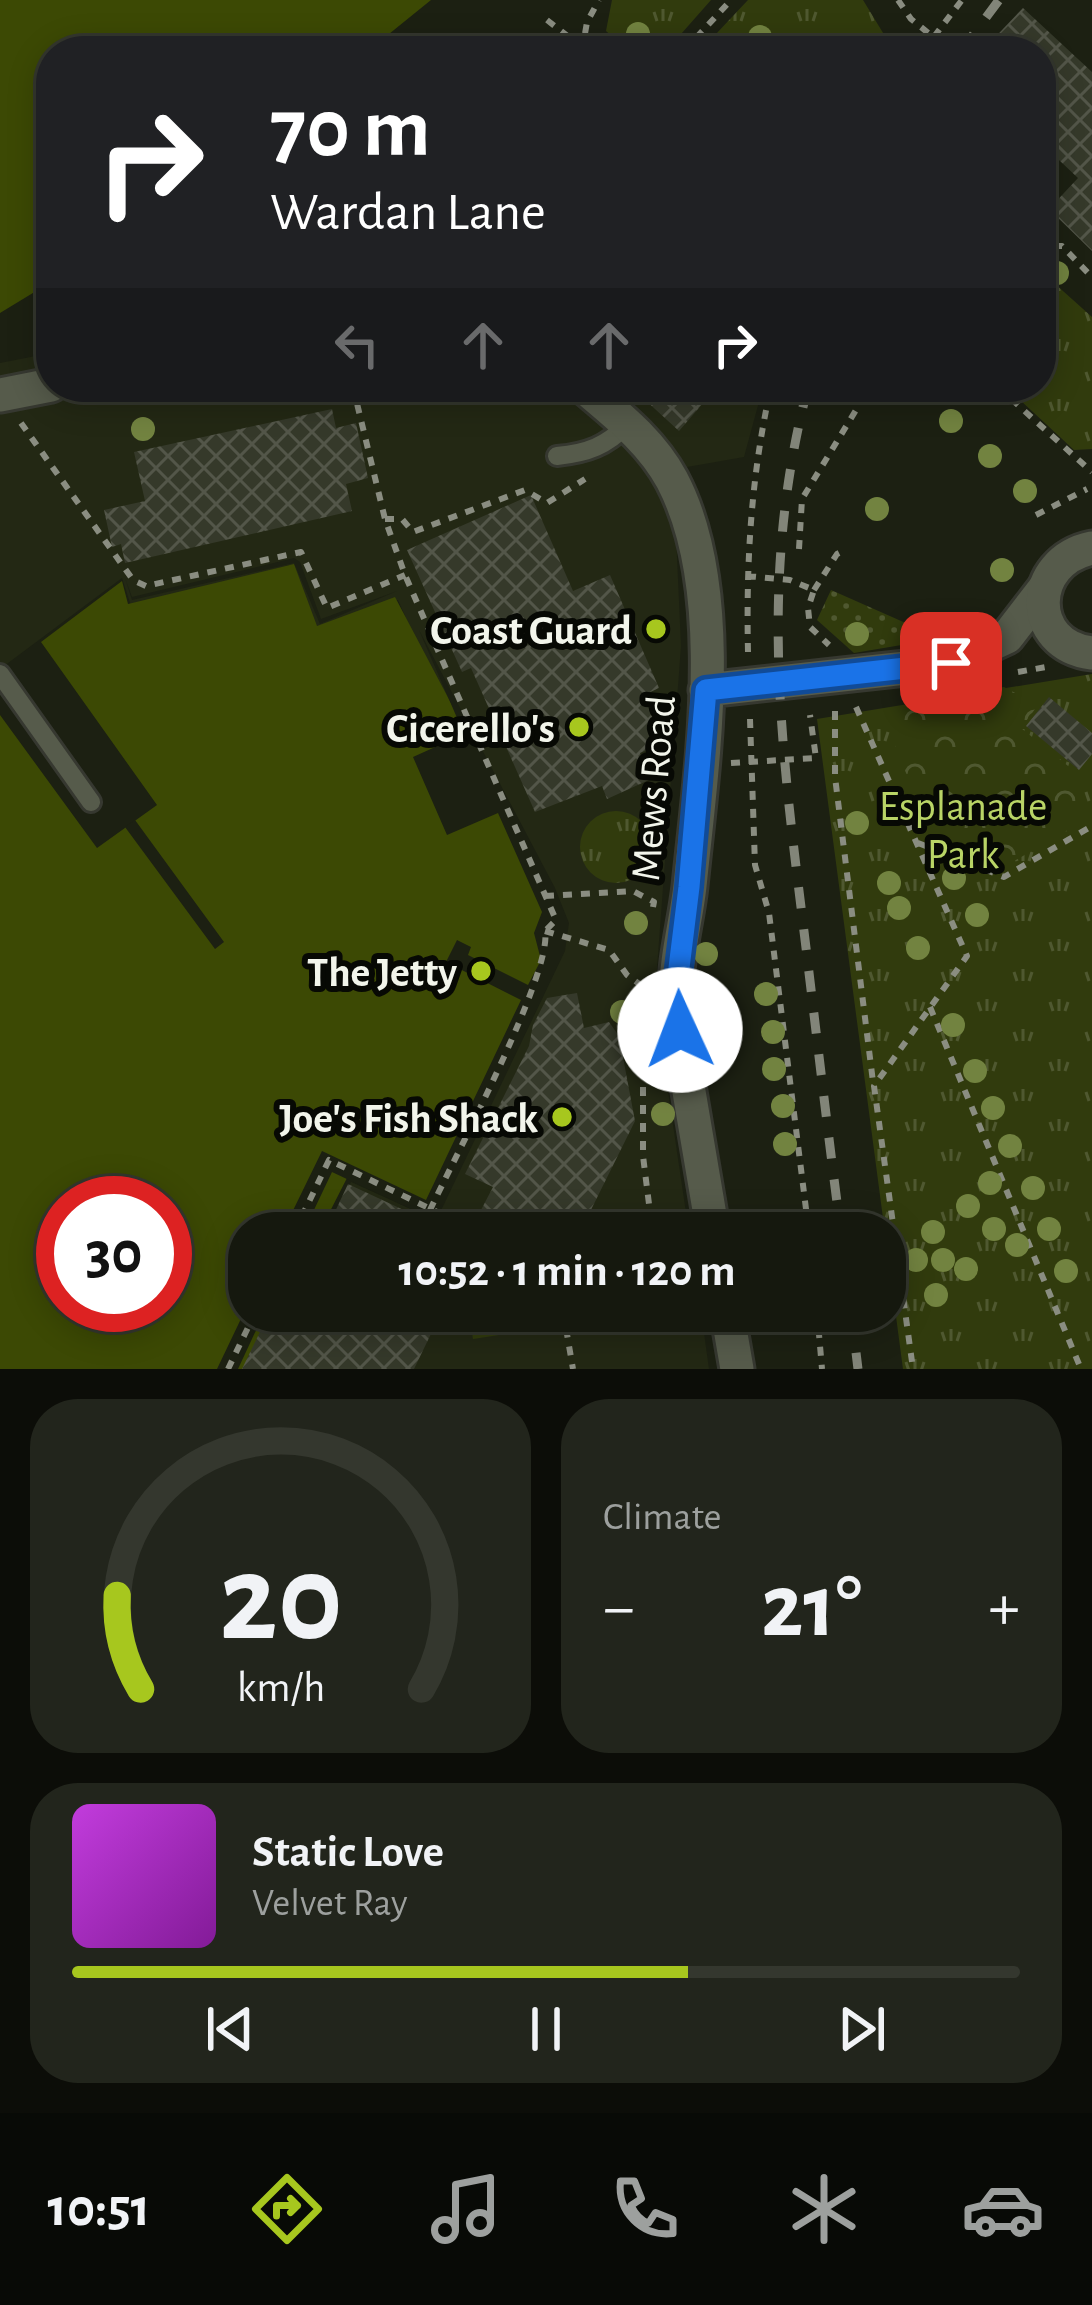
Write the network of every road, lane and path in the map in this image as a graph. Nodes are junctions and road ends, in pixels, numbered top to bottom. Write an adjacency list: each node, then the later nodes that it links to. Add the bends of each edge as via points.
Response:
1 (599, 0): 7 (path)
2 (731, 0): 8 (path)
3 (898, 0): 9 (path)
4 (962, 0): 9 (path)
5 (547, 20): 6 (path)
6 (567, 36)
7 (586, 36)
8 (698, 36)
9 (932, 36)
10 (1056, 246): 11 (path)
11 (1092, 277)
12 (36, 388): 13 (street)
13 (0, 395)
14 (357, 402): 26 (path)
15 (602, 402): 20 (street, Mews Road)
16 (768, 402): 32 (path, via 747,576)
17 (861, 402): 28 (path, via 802,499)
18 (1015, 402): 22 (path)
19 (22, 422): 30 (path, via 133,580 146,586 301,552 327,608)
20 (628, 424): 21 (lane, via 598,448); 36 (street, Mews Road, via 671,478 693,529)
21 (557, 457)
22 (1092, 472)
23 (593, 476): 26 (path, via 547,503 525,490 413,532 402,519)
24 (1087, 489): 25 (path)
25 (1036, 515)
26 (386, 519): 30 (path)
27 (1092, 547): 31 (street, via 1060,560)
28 (800, 549)
29 (847, 549): 32 (path)
30 (405, 575): 45 (path)
31 (1044, 589): 34 (street, via 1054,634); 36 (street, via 1007,637 951,663)
32 (814, 590): 33 (path, via 810,627)
33 (833, 649)
34 (1092, 653)
35 (0, 674): 42 (lane)
36 (706, 690): 56 (street, Mews Road, via 676,992)
37 (856, 707): 44 (path)
38 (835, 711): 51 (path, via 835,777)
39 (810, 715): 41 (path, via 816,758)
40 (725, 763): 41 (path)
41 (753, 764): 57 (path, via 755,865 769,913)
42 (91, 802)
43 (1092, 826): 44 (path, via 1004,878)
44 (917, 843): 49 (path, via 967,956)
45 (545, 896): 46 (path, via 632,891); 47 (path, via 556,920)
46 (653, 902)
47 (545, 931): 48 (path, via 609,950); 52 (path, via 548,944 529,994)
48 (644, 988)
49 (930, 1006): 51 (path); 67 (path)
50 (644, 1025): 55 (path)
51 (874, 1086): 66 (path)
52 (430, 1210): 53 (path, via 329,1160); 54 (path)
53 (304, 1212)
54 (434, 1212)
55 (650, 1212)
56 (709, 1212)
57 (806, 1212)
58 (246, 1332): 62 (path)
59 (567, 1332): 63 (path)
60 (731, 1332): 64 (street)
61 (819, 1332): 65 (path)
62 (228, 1369)
63 (573, 1369)
64 (737, 1369)
65 (822, 1369)
66 (914, 1369)
67 (1081, 1369)

